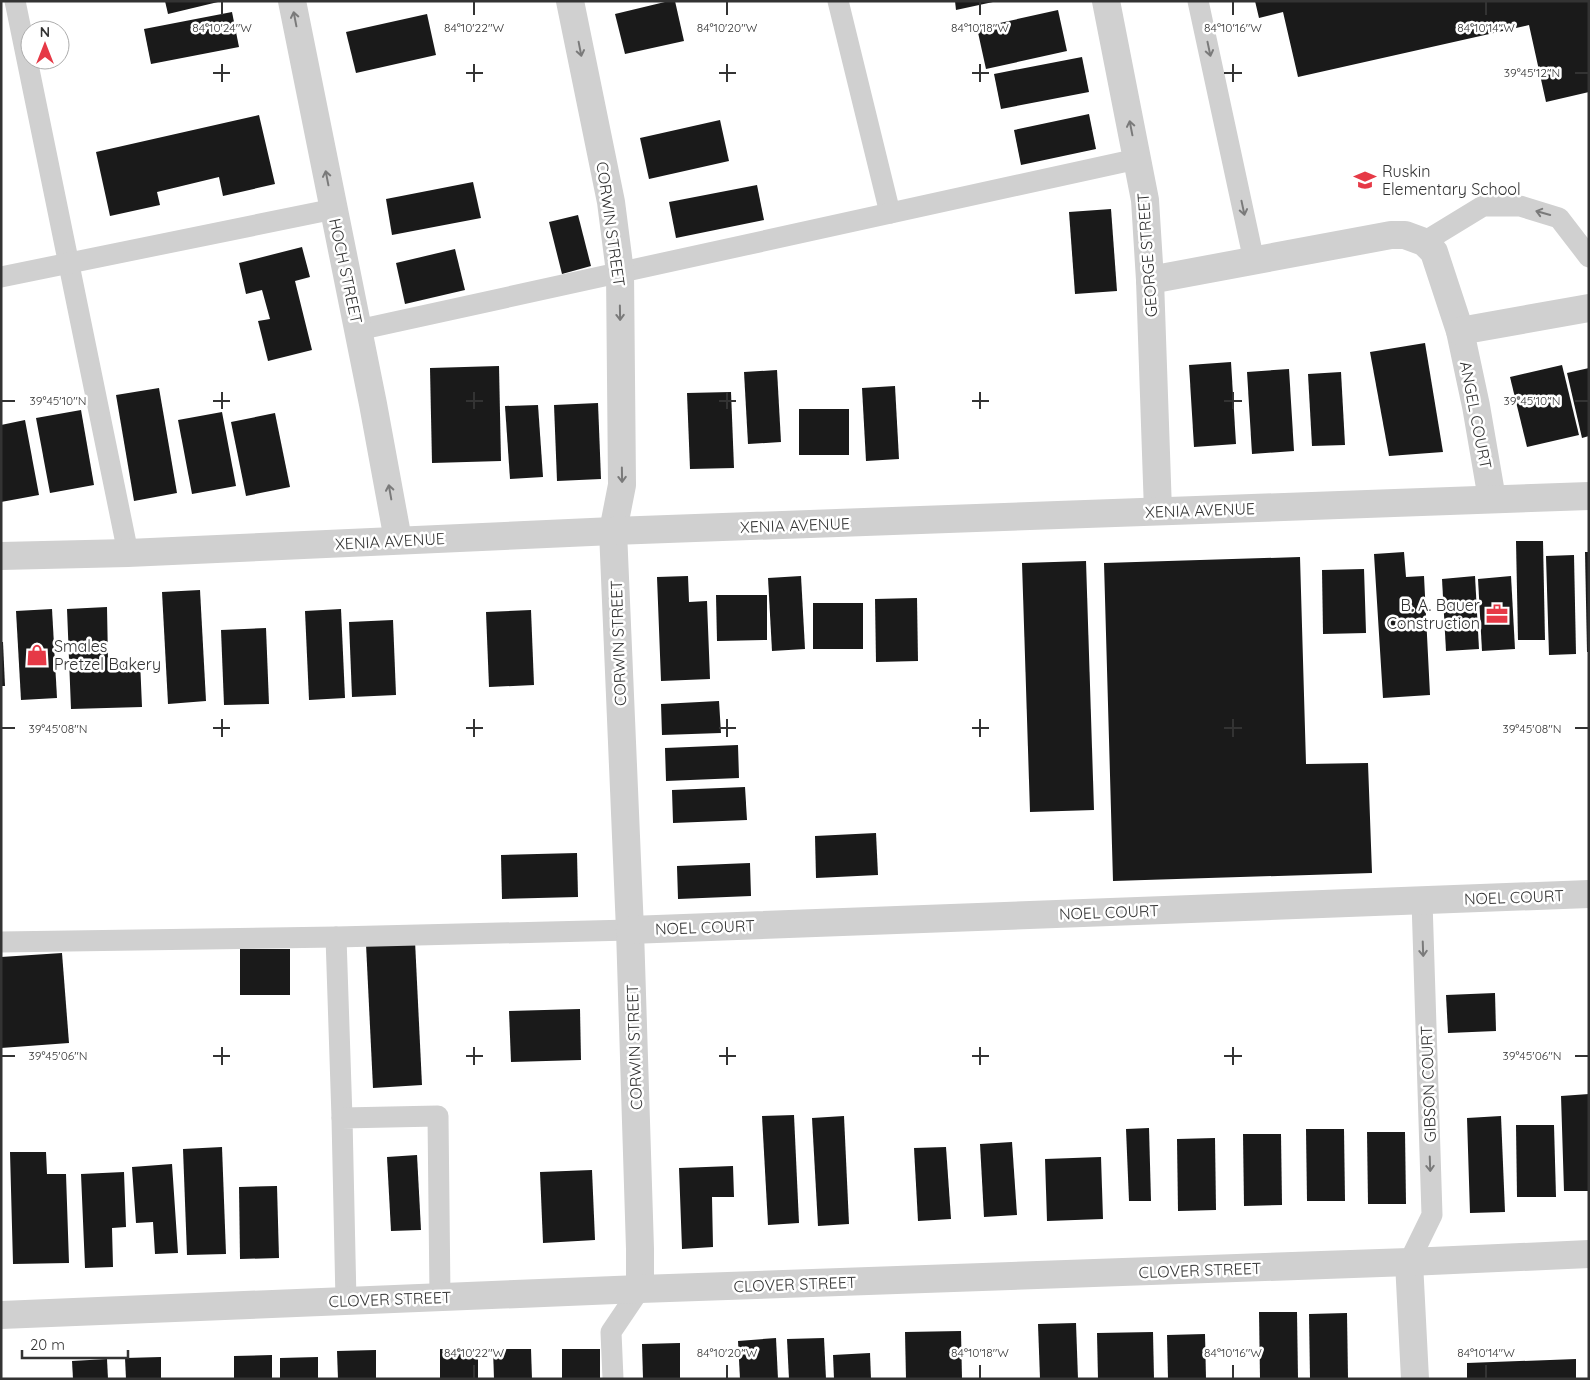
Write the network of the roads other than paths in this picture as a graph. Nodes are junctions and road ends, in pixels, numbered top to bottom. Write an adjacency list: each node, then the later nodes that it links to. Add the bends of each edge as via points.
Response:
1 (15, 1): 13 (lane)
2 (292, 1): 8 (street, HOCH STREET, one-way to 2)
3 (570, 1): 14 (street, CORWIN STREET, one-way to 14, via 611,202)
4 (838, 1): 9 (lane)
5 (1106, 1): 7 (street, GEORGE STREET, one-way to 5)
6 (1198, 1): 12 (lane, one-way to 12)
7 (1137, 159): 9 (lane); 16 (street, GEORGE STREET, via 1145,200)
8 (334, 209): 13 (lane); 18 (street, HOCH STREET)
9 (890, 213): 14 (lane)
10 (1424, 242): 11 (lane, one-way to 10, via 1559,218 1520,206 1483,206); 12 (street, via 1405,235 1391,235); 19 (street, ANGEL COURT, via 1434,252)
11 (1589, 257)
12 (1254, 261): 16 (street)
13 (69, 263): 15 (lane); 25 (lane)
14 (620, 272): 18 (lane); 23 (street, CORWIN STREET, one-way to 23, via 622,485)
15 (1, 277)
16 (1150, 280): 22 (street, GEORGE STREET)
17 (1589, 308): 19 (street)
18 (358, 330): 24 (street, HOCH STREET, one-way to 18)
19 (1460, 331): 21 (street, ANGEL COURT)
20 (1589, 496): 21 (street, XENIA AVENUE)
21 (1492, 499): 22 (street, XENIA AVENUE)
22 (1158, 511): 23 (street, XENIA AVENUE)
23 (613, 531): 24 (street, XENIA AVENUE); 29 (street, CORWIN STREET)
24 (398, 540): 25 (street, XENIA AVENUE)
25 (128, 553): 26 (street, XENIA AVENUE)
26 (1, 556)
27 (1589, 894): 28 (street, NOEL COURT)
28 (1422, 901): 29 (street, NOEL COURT); 34 (lane, GIBSON COURT, one-way to 34, via 1432,1215)
29 (630, 930): 30 (lane); 35 (street, CORWIN STREET)
30 (336, 937): 31 (lane); 32 (lane)
31 (1, 942)
32 (342, 1118): 36 (lane, via 438,1116); 37 (lane)
33 (1589, 1254): 34 (street, CLOVER STREET)
34 (1410, 1262): 35 (street, CLOVER STREET); 40 (street)
35 (640, 1289): 36 (street, CLOVER STREET); 39 (lane, via 611,1332)
36 (440, 1297): 37 (street, CLOVER STREET)
37 (346, 1301): 38 (street, CLOVER STREET)
38 (1, 1315)
39 (613, 1379)
40 (1415, 1379)

